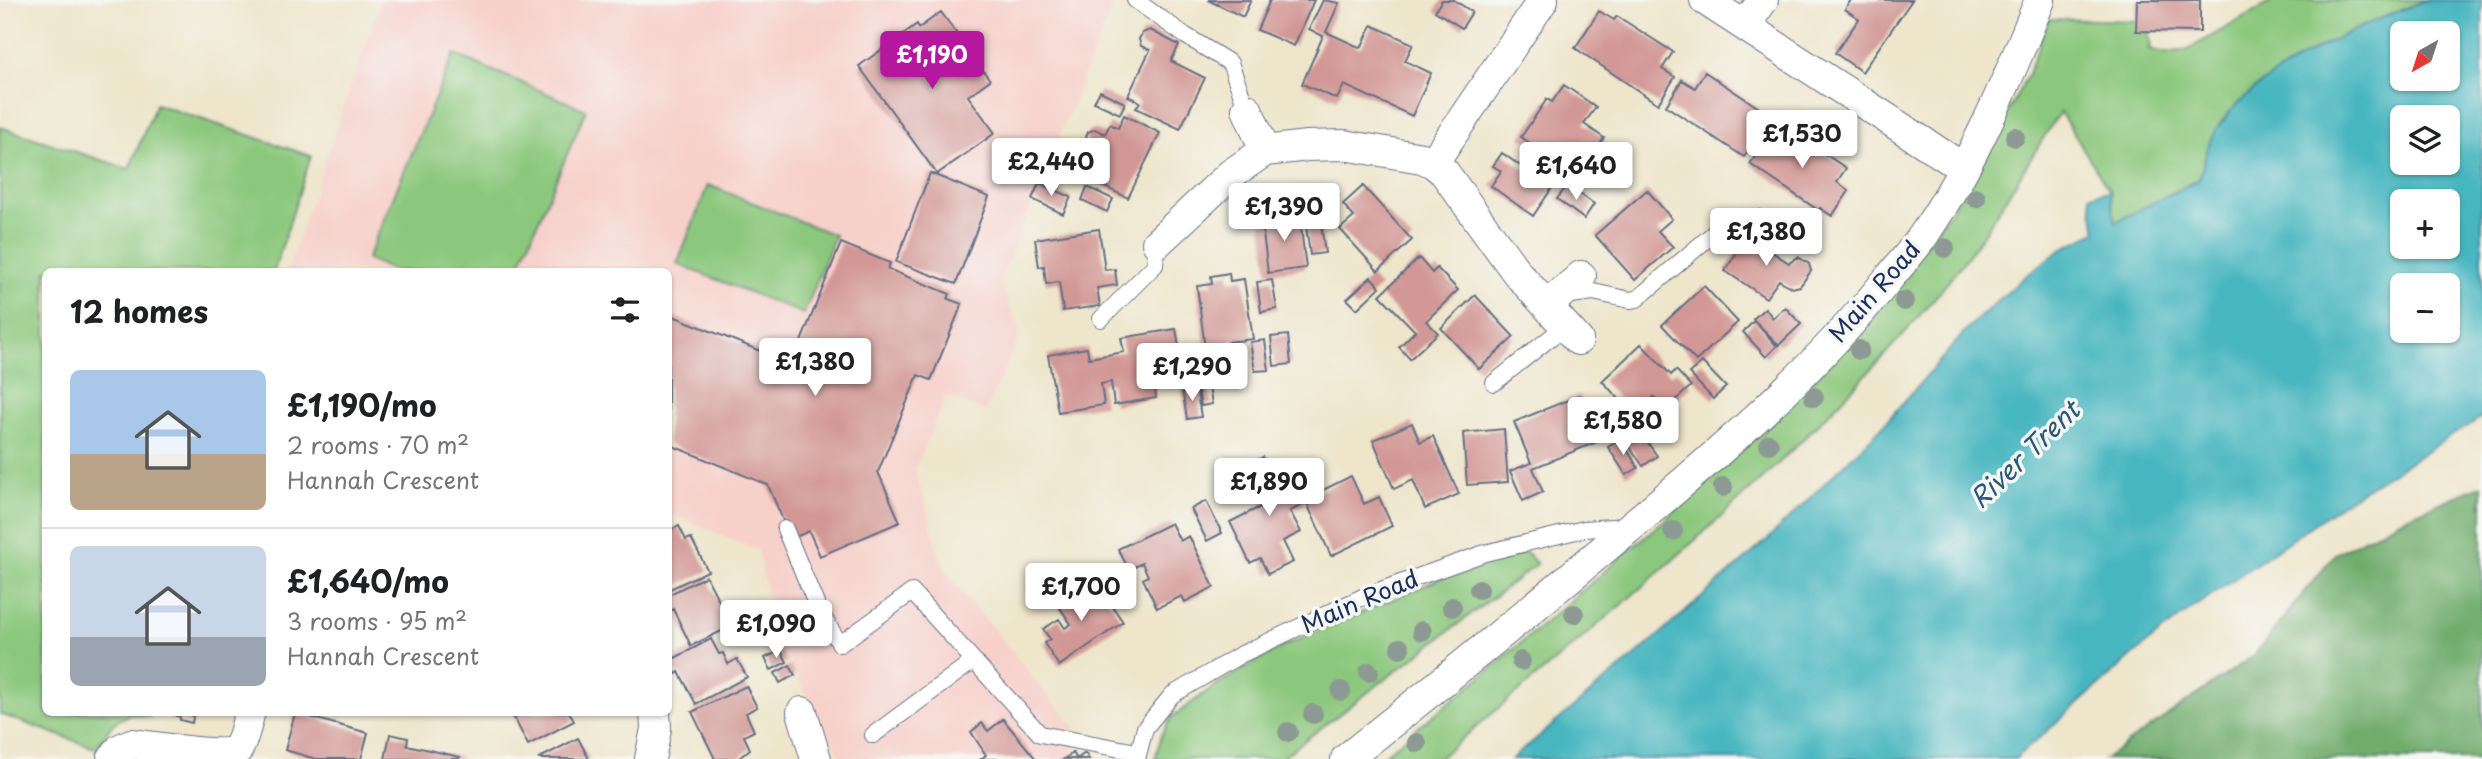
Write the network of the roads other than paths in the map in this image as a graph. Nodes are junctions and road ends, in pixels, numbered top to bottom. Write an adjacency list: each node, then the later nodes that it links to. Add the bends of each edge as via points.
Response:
1 (1135, 0): 7 (lane, via 1230,63)
2 (1543, 0): 9 (street)
3 (1705, 0): 6 (street)
4 (1763, 0): 6 (street)
5 (2040, 0): 10 (street, Main Road, via 2003,90)
6 (1745, 26): 10 (street)
7 (1247, 109): 8 (street)
8 (1265, 151): 9 (street, via 1344,145); 12 (street, via 1231,174)
9 (1433, 163): 14 (street, via 1517,273)
10 (1963, 168): 17 (street, Main Road, via 1925,234 1863,310 1761,413)
11 (1714, 233): 14 (lane, via 1637,299 1593,292)
12 (1157, 243): 15 (lane, via 1155,265)
13 (1581, 276): 14 (street)
14 (1562, 317): 16 (lane)
15 (1101, 319)
16 (1494, 383)
17 (1632, 526): 24 (lane, Main Road, via 1584,529 1485,553 1367,596 1240,655 1172,695 1145,728); 28 (street, Main Road)
18 (785, 529): 19 (lane, via 818,611 840,644 912,592)
19 (973, 661): 23 (lane); 24 (lane, via 1040,734)
20 (802, 712): 25 (street)
21 (249, 716): 26 (street, via 237,751 228,758 131,744)
22 (655, 716): 27 (street)
23 (873, 735)
24 (1137, 756)
25 (808, 757)
26 (112, 759)
27 (650, 759)
28 (1346, 759)

